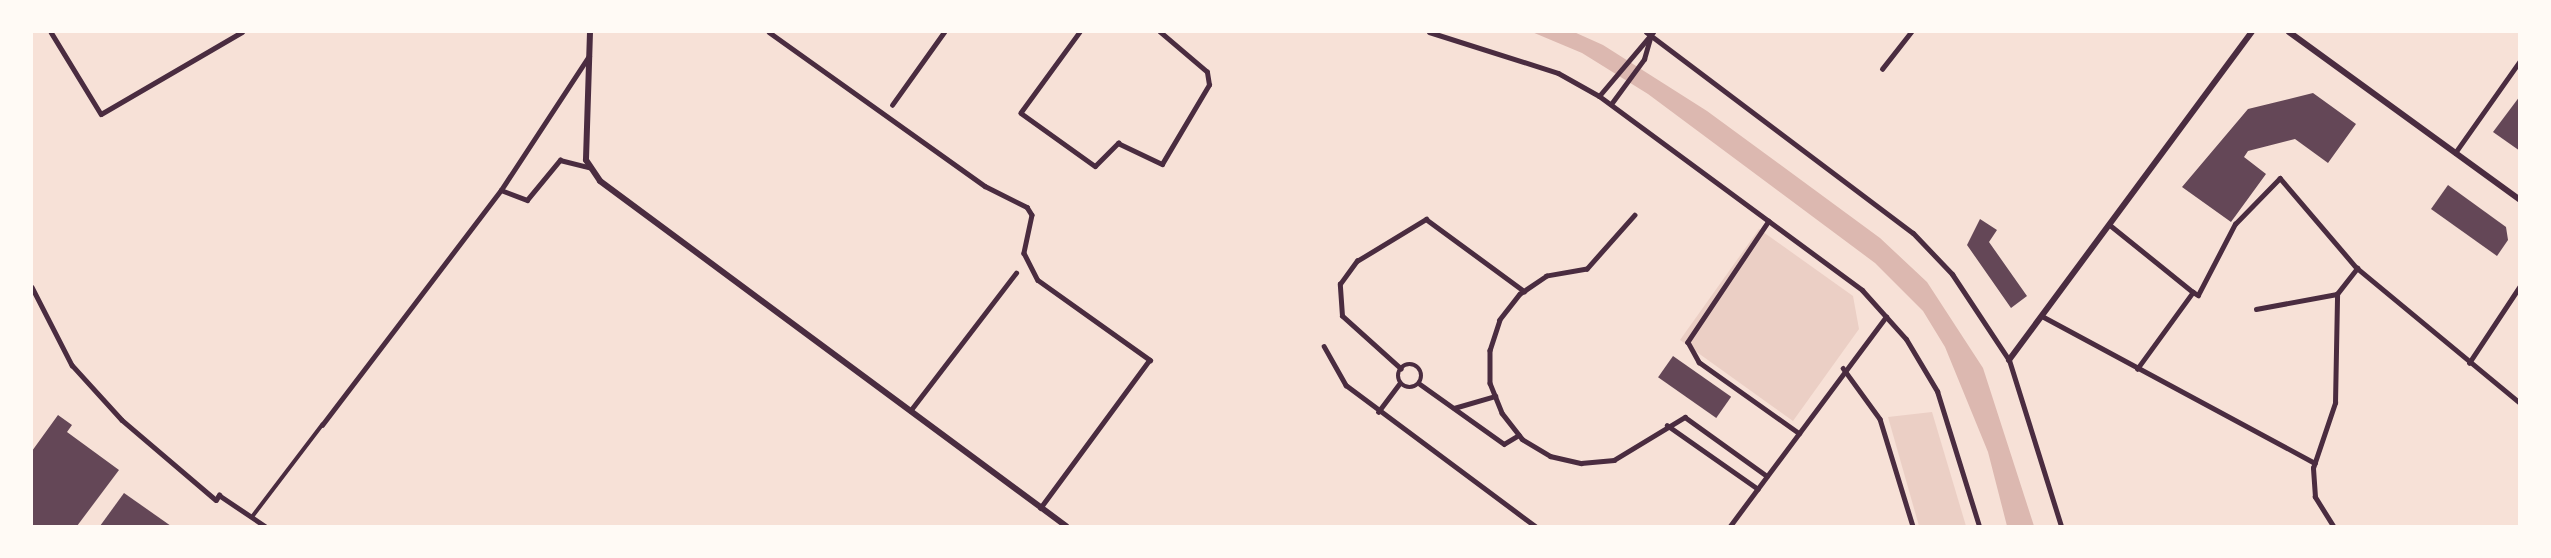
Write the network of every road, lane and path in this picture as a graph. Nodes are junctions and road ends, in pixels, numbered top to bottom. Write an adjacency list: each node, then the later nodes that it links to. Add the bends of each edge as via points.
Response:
1 (51, 32): 2 (street, via 101,114)
2 (242, 32)
3 (590, 32): 13 (main road)
4 (769, 32): 58 (street, via 985,186 1027,207 1032,215 1024,253 1038,280 1150,360)
5 (944, 32): 19 (street)
6 (1080, 32): 7 (street, via 1021,113 1096,166 1118,143 1162,164 1208,89 1207,72)
7 (1160, 32)
8 (1429, 32): 18 (street, via 1558,73)
9 (1650, 32): 18 (street); 20 (street, via 1644,59); 39 (street, via 1913,233 1992,326)
10 (1911, 32): 15 (street)
11 (2252, 32): 27 (main road)
12 (2289, 32): 21 (main road)
13 (589, 55): 22 (main road, via 586,160); 23 (street)
14 (2519, 61): 17 (street)
15 (1882, 69)
16 (2519, 70): 17 (street)
17 (2510, 74): 21 (street)
18 (1599, 96): 20 (street)
19 (892, 104)
20 (1611, 104): 26 (street)
21 (2455, 153): 24 (main road)
22 (591, 168): 23 (street, via 560,160 527,200); 49 (main road)
23 (501, 190): 52 (street)
24 (2519, 200)
25 (1635, 215): 32 (street, via 1587,269 1547,276)
26 (1769, 221): 37 (street, via 1862,290); 53 (street, via 1688,342 1699,362)
27 (2109, 224): 33 (street); 36 (main road)
28 (2357, 268): 33 (street, via 2280,178 2235,224 2199,295); 34 (street); 40 (street)
29 (1016, 273): 49 (street)
30 (2519, 286): 40 (street)
31 (32, 287): 59 (street, via 72,365 122,420 216,499 219,495)
32 (1524, 290): 42 (street, via 1426,219 1357,261 1340,284 1342,316); 46 (street, via 1500,320 1490,350)
33 (2193, 292): 43 (street)
34 (2337, 294): 35 (street); 55 (street, via 2338,377)
35 (2256, 309)
36 (2042, 316): 39 (main road); 43 (street)
37 (1886, 317): 41 (street); 66 (street, via 1937,391)
38 (1324, 346): 50 (street, via 1346,386)
39 (2009, 360): 67 (street)
40 (2469, 363): 47 (street)
41 (1843, 368): 53 (street); 65 (street, via 1880,419)
42 (1401, 369): 44 (street); 45 (street, via 1418,366)
43 (2137, 369): 55 (street, via 2200,396)
44 (1400, 383): 45 (street, via 1410,388); 50 (street)
45 (1420, 384): 48 (street)
46 (1495, 396): 48 (street); 54 (street)
47 (2519, 403)
48 (1454, 408): 54 (street, via 1504,444)
49 (910, 411): 58 (main road)
50 (1378, 412): 63 (street)
51 (1667, 424): 54 (street, via 1624,456 1581,463 1550,456); 56 (street, via 1685,418); 57 (street)
52 (322, 425): 59 (street)
53 (1799, 433): 56 (street)
54 (1519, 435)
55 (2315, 463): 68 (street, via 2315,496)
56 (1767, 476): 57 (street)
57 (1758, 489): 60 (street)
58 (1041, 508): 62 (main road)
59 (252, 517): 61 (street)
60 (1731, 525): 64 (street)
61 (265, 527)
62 (1066, 527)
63 (1535, 527)
64 (1738, 527)
65 (1913, 527)
66 (1979, 527)
67 (2061, 527)
68 (2333, 527)

